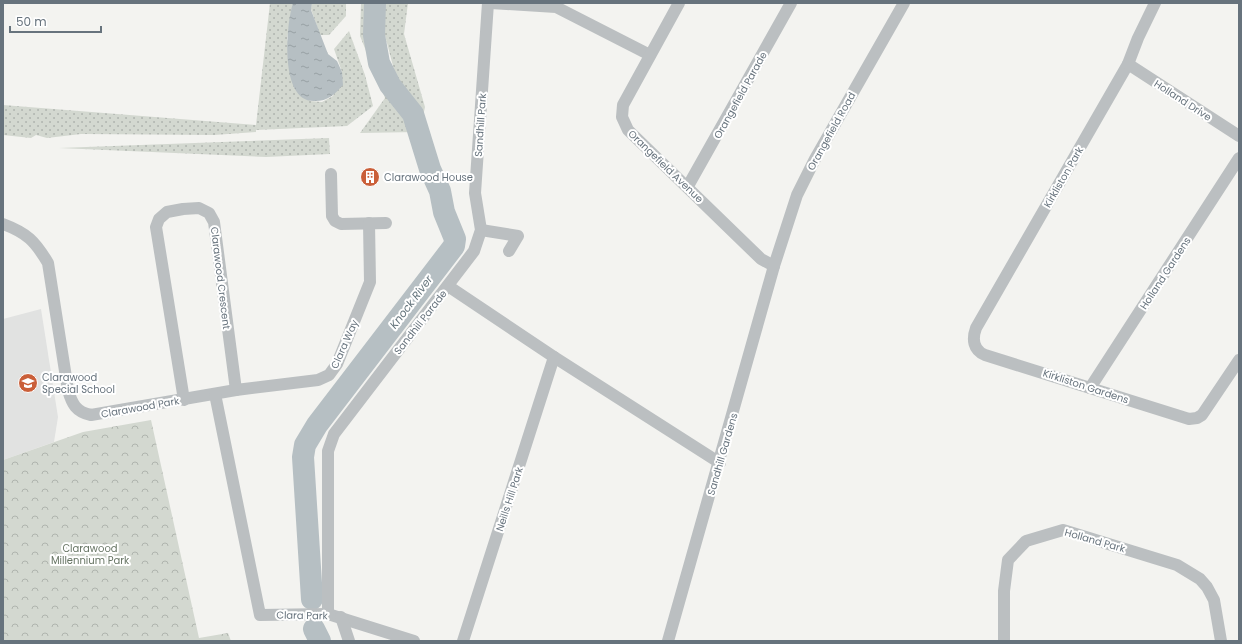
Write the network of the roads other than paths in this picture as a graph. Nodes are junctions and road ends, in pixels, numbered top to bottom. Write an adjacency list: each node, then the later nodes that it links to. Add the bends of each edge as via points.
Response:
1 (488, 3): 17 (street, Sandhill Park, via 475,193)
2 (491, 3): 7 (street)
3 (679, 3): 8 (street, Orangefield Avenue)
4 (791, 3): 13 (street, Orangefield Parade)
5 (904, 3): 19 (street, Orangefield Road, via 797,195)
6 (1155, 3): 9 (street, Kirkliston Park)
7 (569, 8): 8 (street)
8 (650, 55): 13 (street, Orangefield Avenue, via 622,105 622,117 628,130)
9 (1128, 64): 10 (street, Holland Drive); 21 (street, Kirkliston Park, via 976,328)
10 (1239, 136)
11 (1239, 158): 24 (street, Holland Gardens)
12 (331, 174): 14 (street, via 332,216 335,221 341,224)
13 (688, 186): 19 (street, Orangefield Avenue, via 761,259)
14 (369, 223): 15 (street); 25 (street, Clara Way, via 370,282 337,364 330,375 318,380)
15 (386, 223)
16 (3, 224): 27 (street, Clarawood Park, via 22,232 37,245 48,263 72,404 82,413 91,415)
17 (481, 230): 18 (street, via 518,236); 20 (street, Sandhill Park, via 474,250)
18 (509, 251)
19 (774, 266): 28 (street, Sandhill Gardens)
20 (448, 286): 22 (street, Sandhill Parade); 29 (street, Sandhill Parade, via 334,434 328,452)
21 (976, 349): 24 (street, Kirkliston Gardens)
22 (554, 357): 28 (street, Sandhill Parade); 33 (street, Neills Hill Park)
23 (1239, 360): 24 (street, Kirkliston Gardens, via 1202,415 1197,418 1189,419)
24 (1090, 388)
25 (236, 390): 26 (street, Clara Way); 27 (street, Clarawood Crescent, via 214,222 209,213 199,208 167,212 159,219 156,227)
26 (215, 394): 27 (street, Clarawood Park); 29 (street, Clara Park, via 260,615)
27 (184, 400)
28 (720, 463): 34 (street, Sandhill Gardens)
29 (328, 614): 30 (street, Clara Park)
30 (341, 617): 31 (street); 32 (street, Clara Park)
31 (349, 641)
32 (414, 641)
33 (463, 641)
34 (668, 641)
35 (1004, 641): 36 (street, Holland Park, via 1004,591 1008,560 1026,541 1063,530 1177,564 1200,579 1214,600)
36 (1221, 641)

